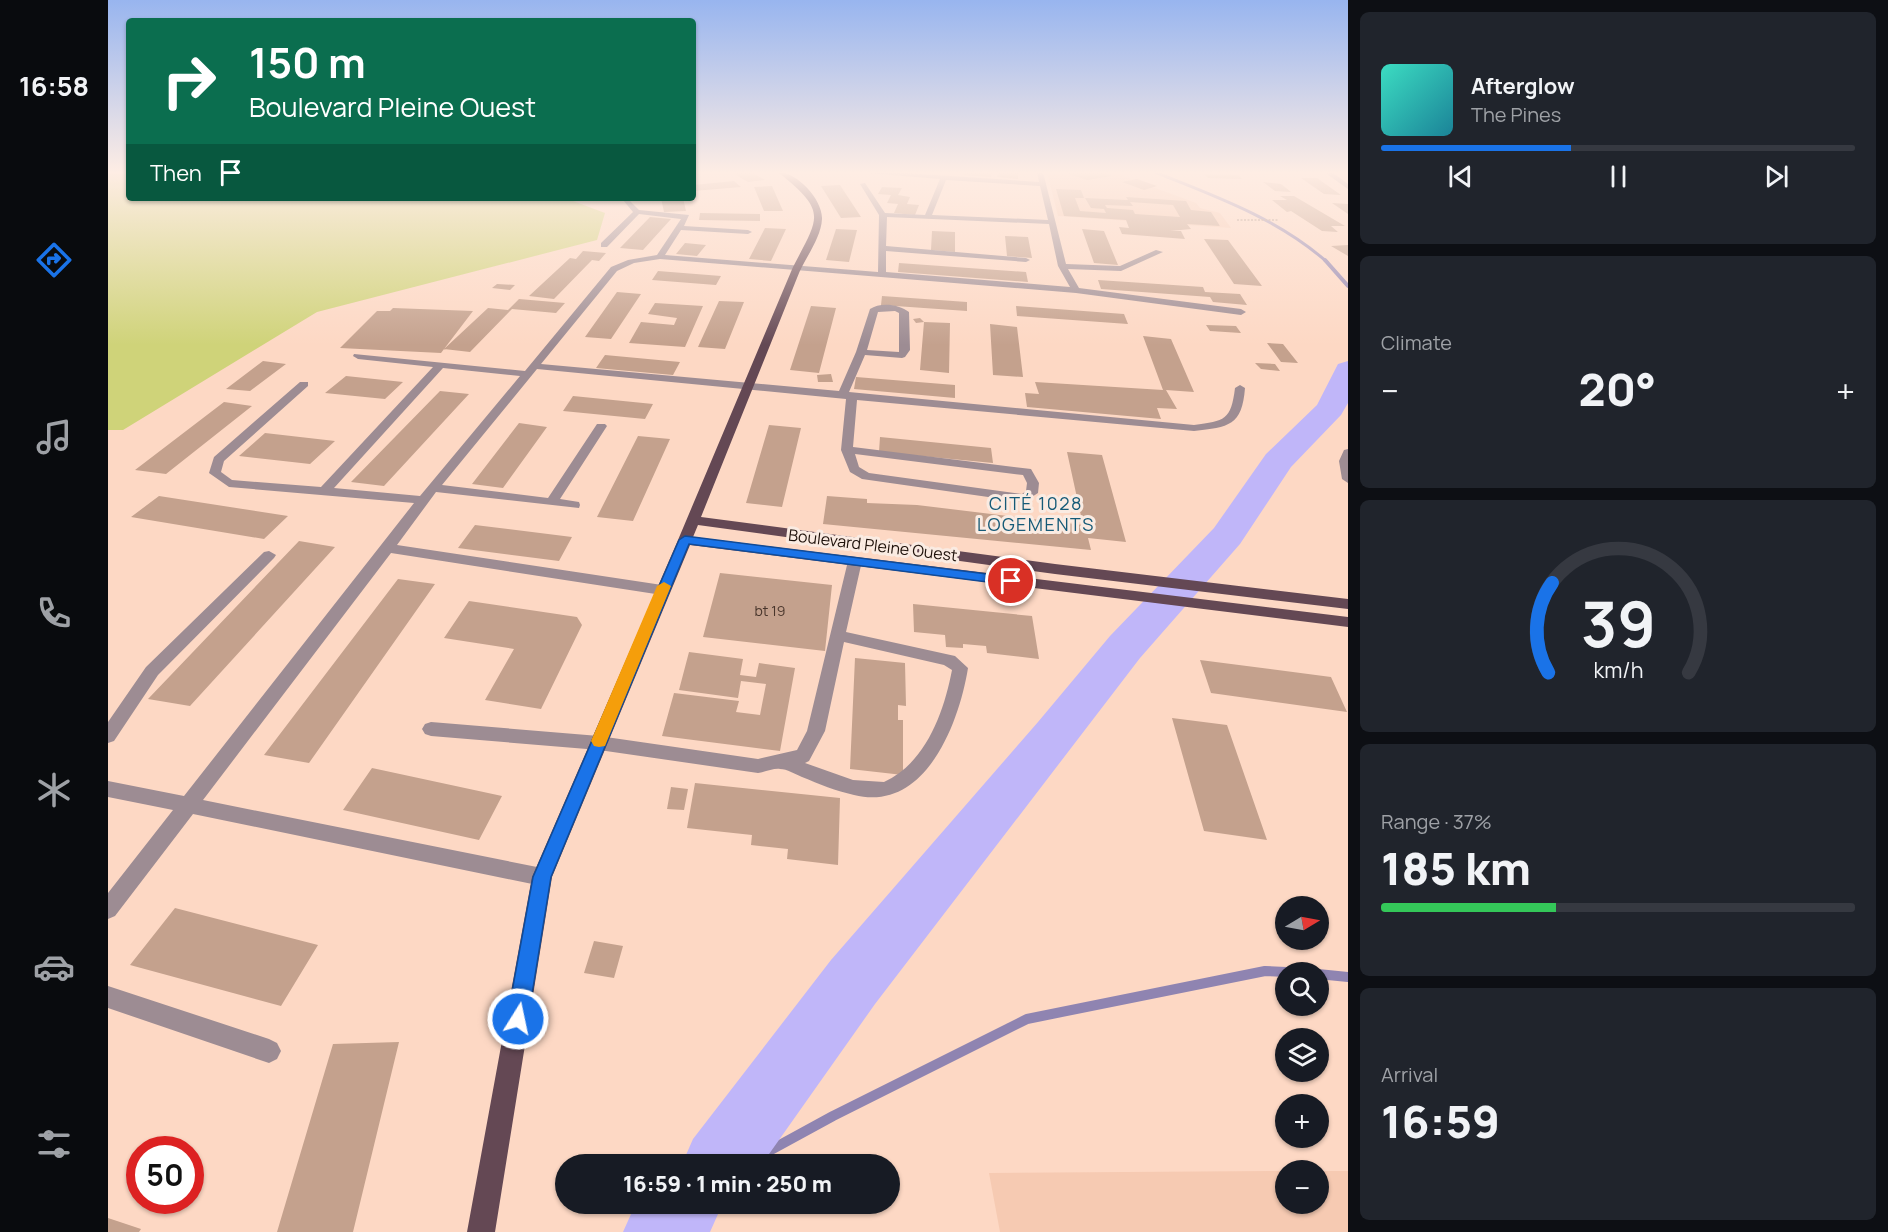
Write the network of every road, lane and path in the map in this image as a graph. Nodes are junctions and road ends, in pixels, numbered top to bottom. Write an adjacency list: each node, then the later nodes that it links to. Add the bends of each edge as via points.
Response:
1 (619, 229): 8 (street)
2 (679, 229): 11 (street)
3 (705, 229): 7 (street)
4 (816, 229): 14 (main road)
5 (883, 229): 9 (street)
6 (1052, 229): 13 (street)
7 (748, 232)
8 (604, 245)
9 (882, 248): 12 (street); 15 (street)
10 (1159, 252): 13 (street, via 1121,269)
11 (660, 257): 14 (street); 21 (street, via 638,259 614,269)
12 (1026, 260)
13 (1062, 266): 16 (street)
14 (797, 267): 15 (street); 23 (main road)
15 (882, 274): 16 (street)
16 (1076, 290): 17 (street)
17 (1241, 312)
18 (861, 352): 18 (street, via 874,309 897,308 904,312 902,355); 25 (street)
19 (358, 356): 20 (street)
20 (440, 365): 21 (street); 31 (street)
21 (531, 370): 23 (street); 30 (street)
22 (304, 384): 31 (street, via 218,460 215,473 230,483)
23 (747, 386): 25 (street); 35 (main road)
24 (1240, 388): 25 (street, via 1238,408 1227,420 1194,428)
25 (847, 395): 27 (street)
26 (601, 426): 33 (street)
27 (847, 450): 27 (street, via 854,469 866,476 1024,498 1032,493 1033,483 1027,472 1020,470)
28 (1348, 453): 29 (street)
29 (1348, 479)
30 (433, 488): 32 (street); 33 (street)
31 (324, 492): 32 (street)
32 (423, 500): 37 (street)
33 (552, 502): 34 (street)
34 (574, 506)
35 (693, 520): 36 (main road); 41 (main road)
36 (685, 540): 39 (main road, Boulevard Pleine Ouest); 40 (main road)
37 (388, 548): 40 (street); 49 (street)
38 (269, 555): 45 (street, via 152,671)
39 (855, 561): 42 (main road, Boulevard Pleine Ouest); 43 (street)
40 (662, 590): 46 (main road)
41 (1348, 604)
42 (1348, 622)
43 (838, 635): 47 (street, via 816,732 803,756); 47 (street, via 949,660 960,668 939,738 901,784 879,791)
44 (431, 729): 46 (street)
45 (108, 736)
46 (599, 743): 47 (street, via 758,766); 50 (main road)
47 (780, 761)
48 (108, 789): 49 (street)
49 (190, 804): 50 (street); 51 (street)
50 (542, 877): 54 (main road)
51 (108, 909)
52 (108, 997): 53 (street)
53 (269, 1051)
54 (481, 1232)

